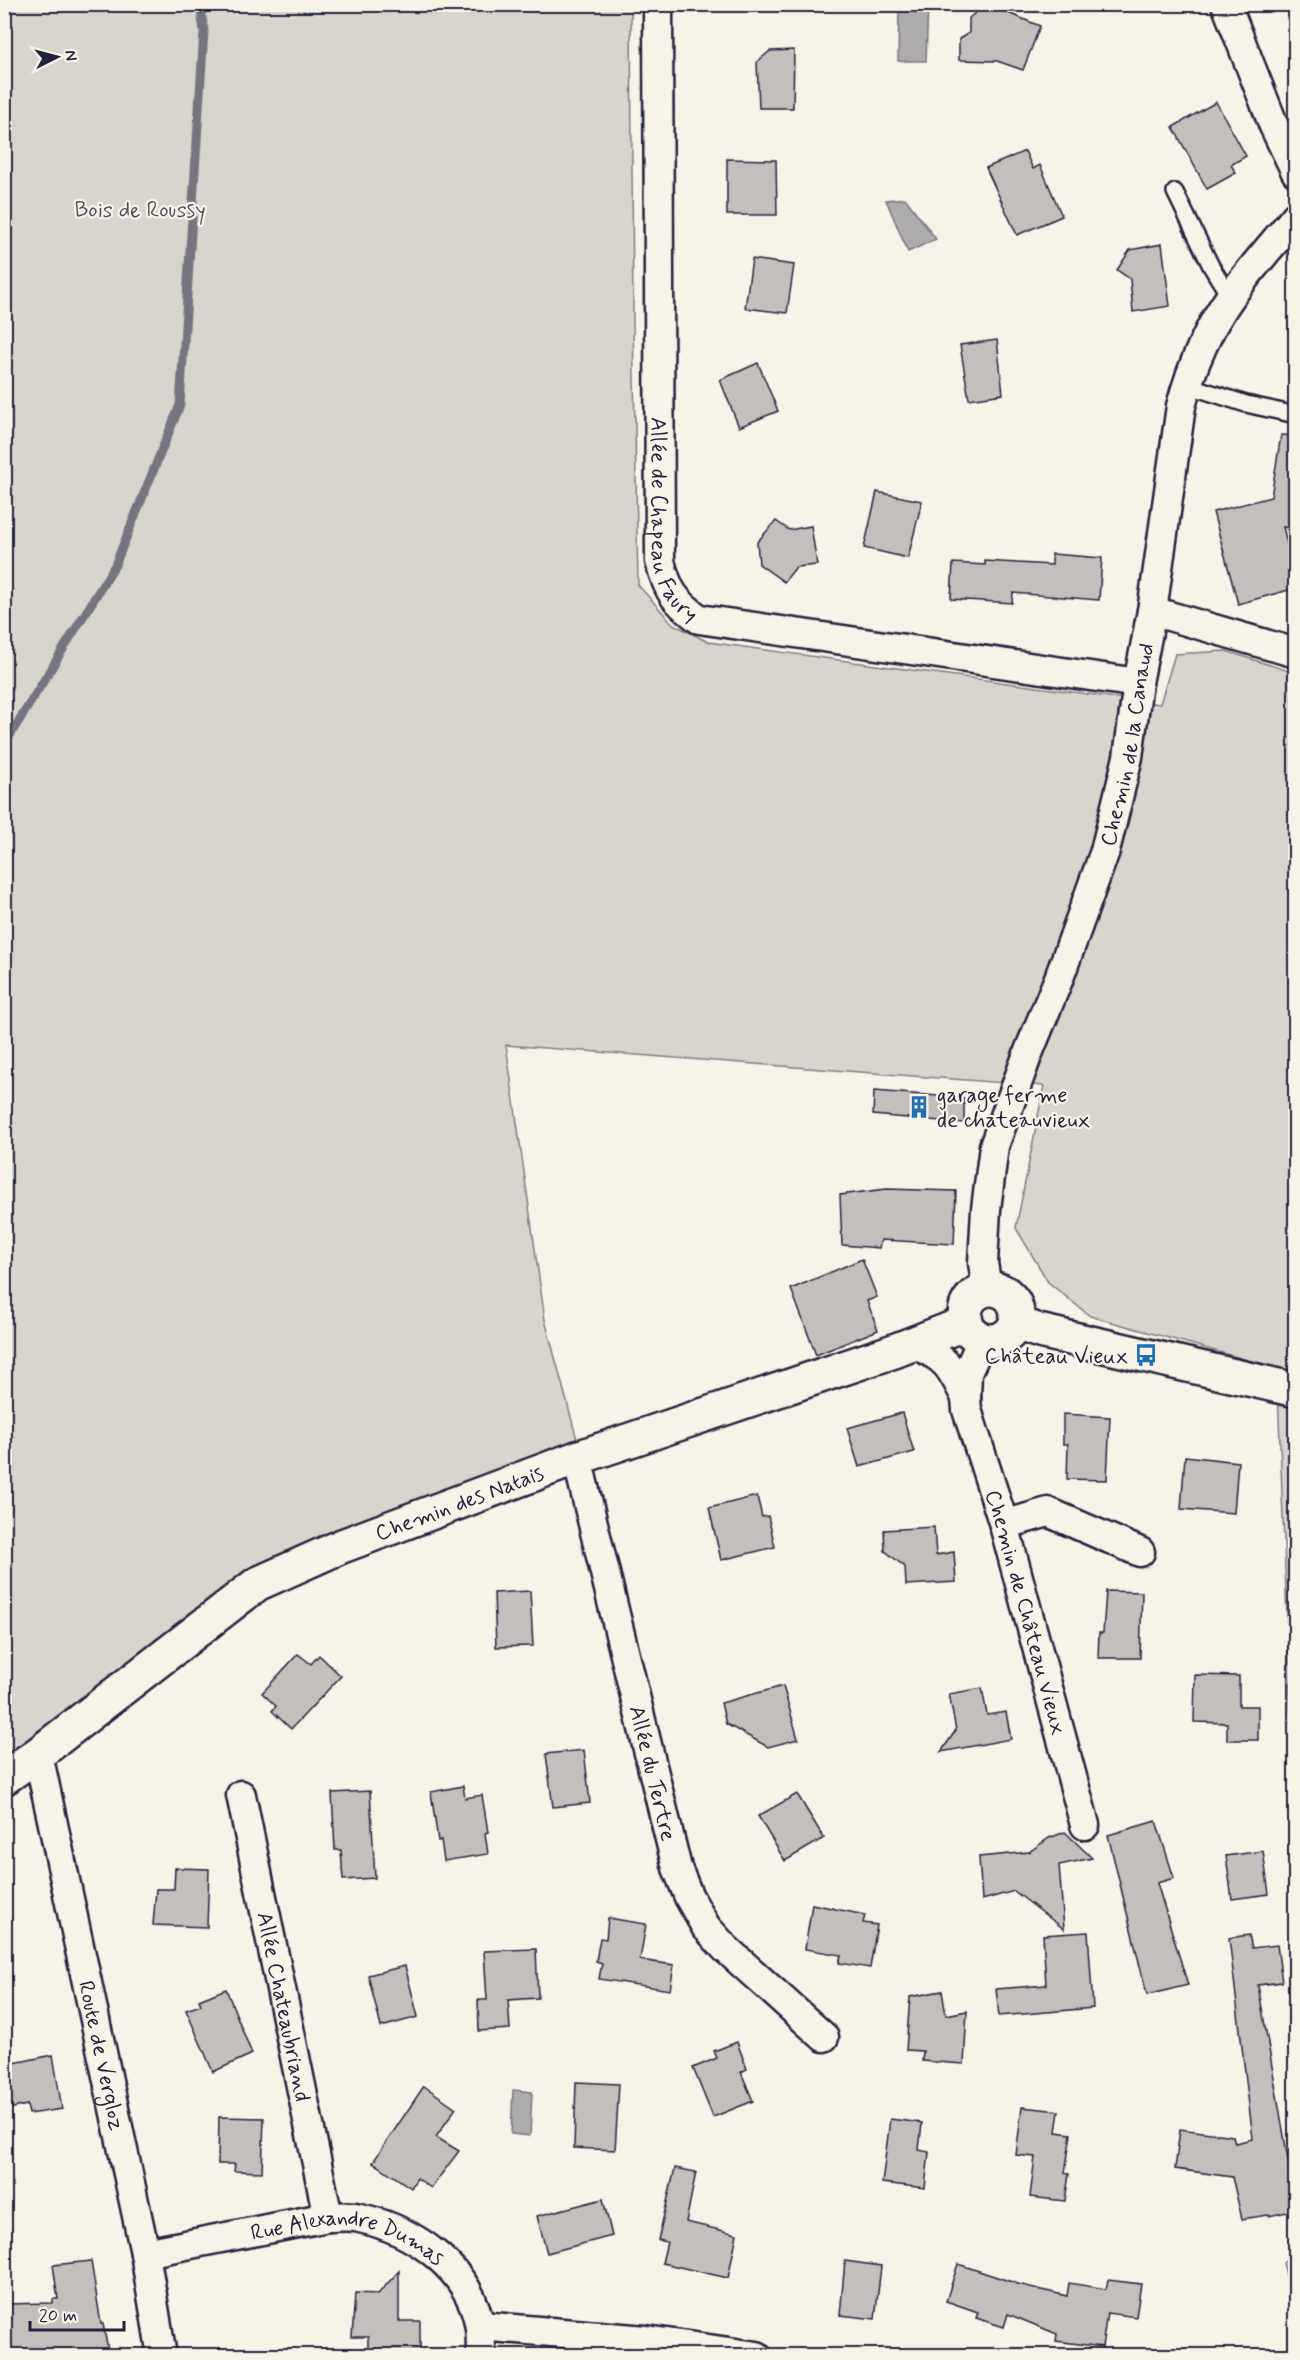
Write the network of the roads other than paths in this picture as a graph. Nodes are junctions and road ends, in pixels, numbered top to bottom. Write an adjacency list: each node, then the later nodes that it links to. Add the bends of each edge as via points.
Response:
1 (658, 4): 11 (street, Allée de Chapeau Faury, via 660,561 666,586 699,619)
2 (1226, 4): 3 (street)
3 (1296, 172)
4 (1175, 192): 6 (lane)
5 (1296, 216): 6 (street, Chemin de la Canaud)
6 (1230, 297): 7 (street, Chemin de la Canaud)
7 (1187, 385): 8 (lane); 9 (street, Chemin de la Canaud)
8 (1296, 415)
9 (1152, 612): 10 (street); 11 (street, Chemin de la Canaud)
10 (1296, 653)
11 (1138, 683): 12 (street, Chemin de la Canaud, via 1128,757 1105,851 994,1146 984,1241)
12 (987, 1288): 13 (street, via 1000,1290 1011,1298 1017,1309); 14 (street, via 973,1295 965,1308)
13 (1017, 1323): 14 (street, via 1012,1332 993,1342); 16 (street)
14 (974, 1332): 15 (street, Chemin des Natais); 17 (street, Chemin de Château Vieux)
15 (913, 1344): 17 (street, Chemin de Château Vieux, via 934,1353 953,1370); 18 (street, Chemin des Natais)
16 (1296, 1390)
17 (966, 1398): 19 (street, Chemin de Château Vieux)
18 (577, 1458): 21 (street, Chemin des Natais, via 342,1546 257,1584); 25 (street, Allée du Tertre, via 677,1868 689,1897 706,1927 725,1948)
19 (1004, 1525): 20 (street, via 1048,1512); 24 (street, Chemin de Château Vieux)
20 (1140, 1552)
21 (38, 1754): 22 (street, Chemin des Natais); 27 (street, Route de Vergloz)
22 (4, 1778)
23 (241, 1795): 26 (street, Allée Chateaubriand)
24 (1085, 1826)
25 (824, 2037)
26 (328, 2217): 27 (street, Rue Alexandre Dumas); 28 (street, Rue Alexandre Dumas, via 358,2217 392,2228 429,2247 456,2275)
27 (145, 2253): 29 (street, Route de Vergloz)
28 (480, 2326): 30 (street, Rue Alexandre Dumas); 31 (street, via 646,2340)
29 (162, 2355)
30 (481, 2355)
31 (757, 2355)

